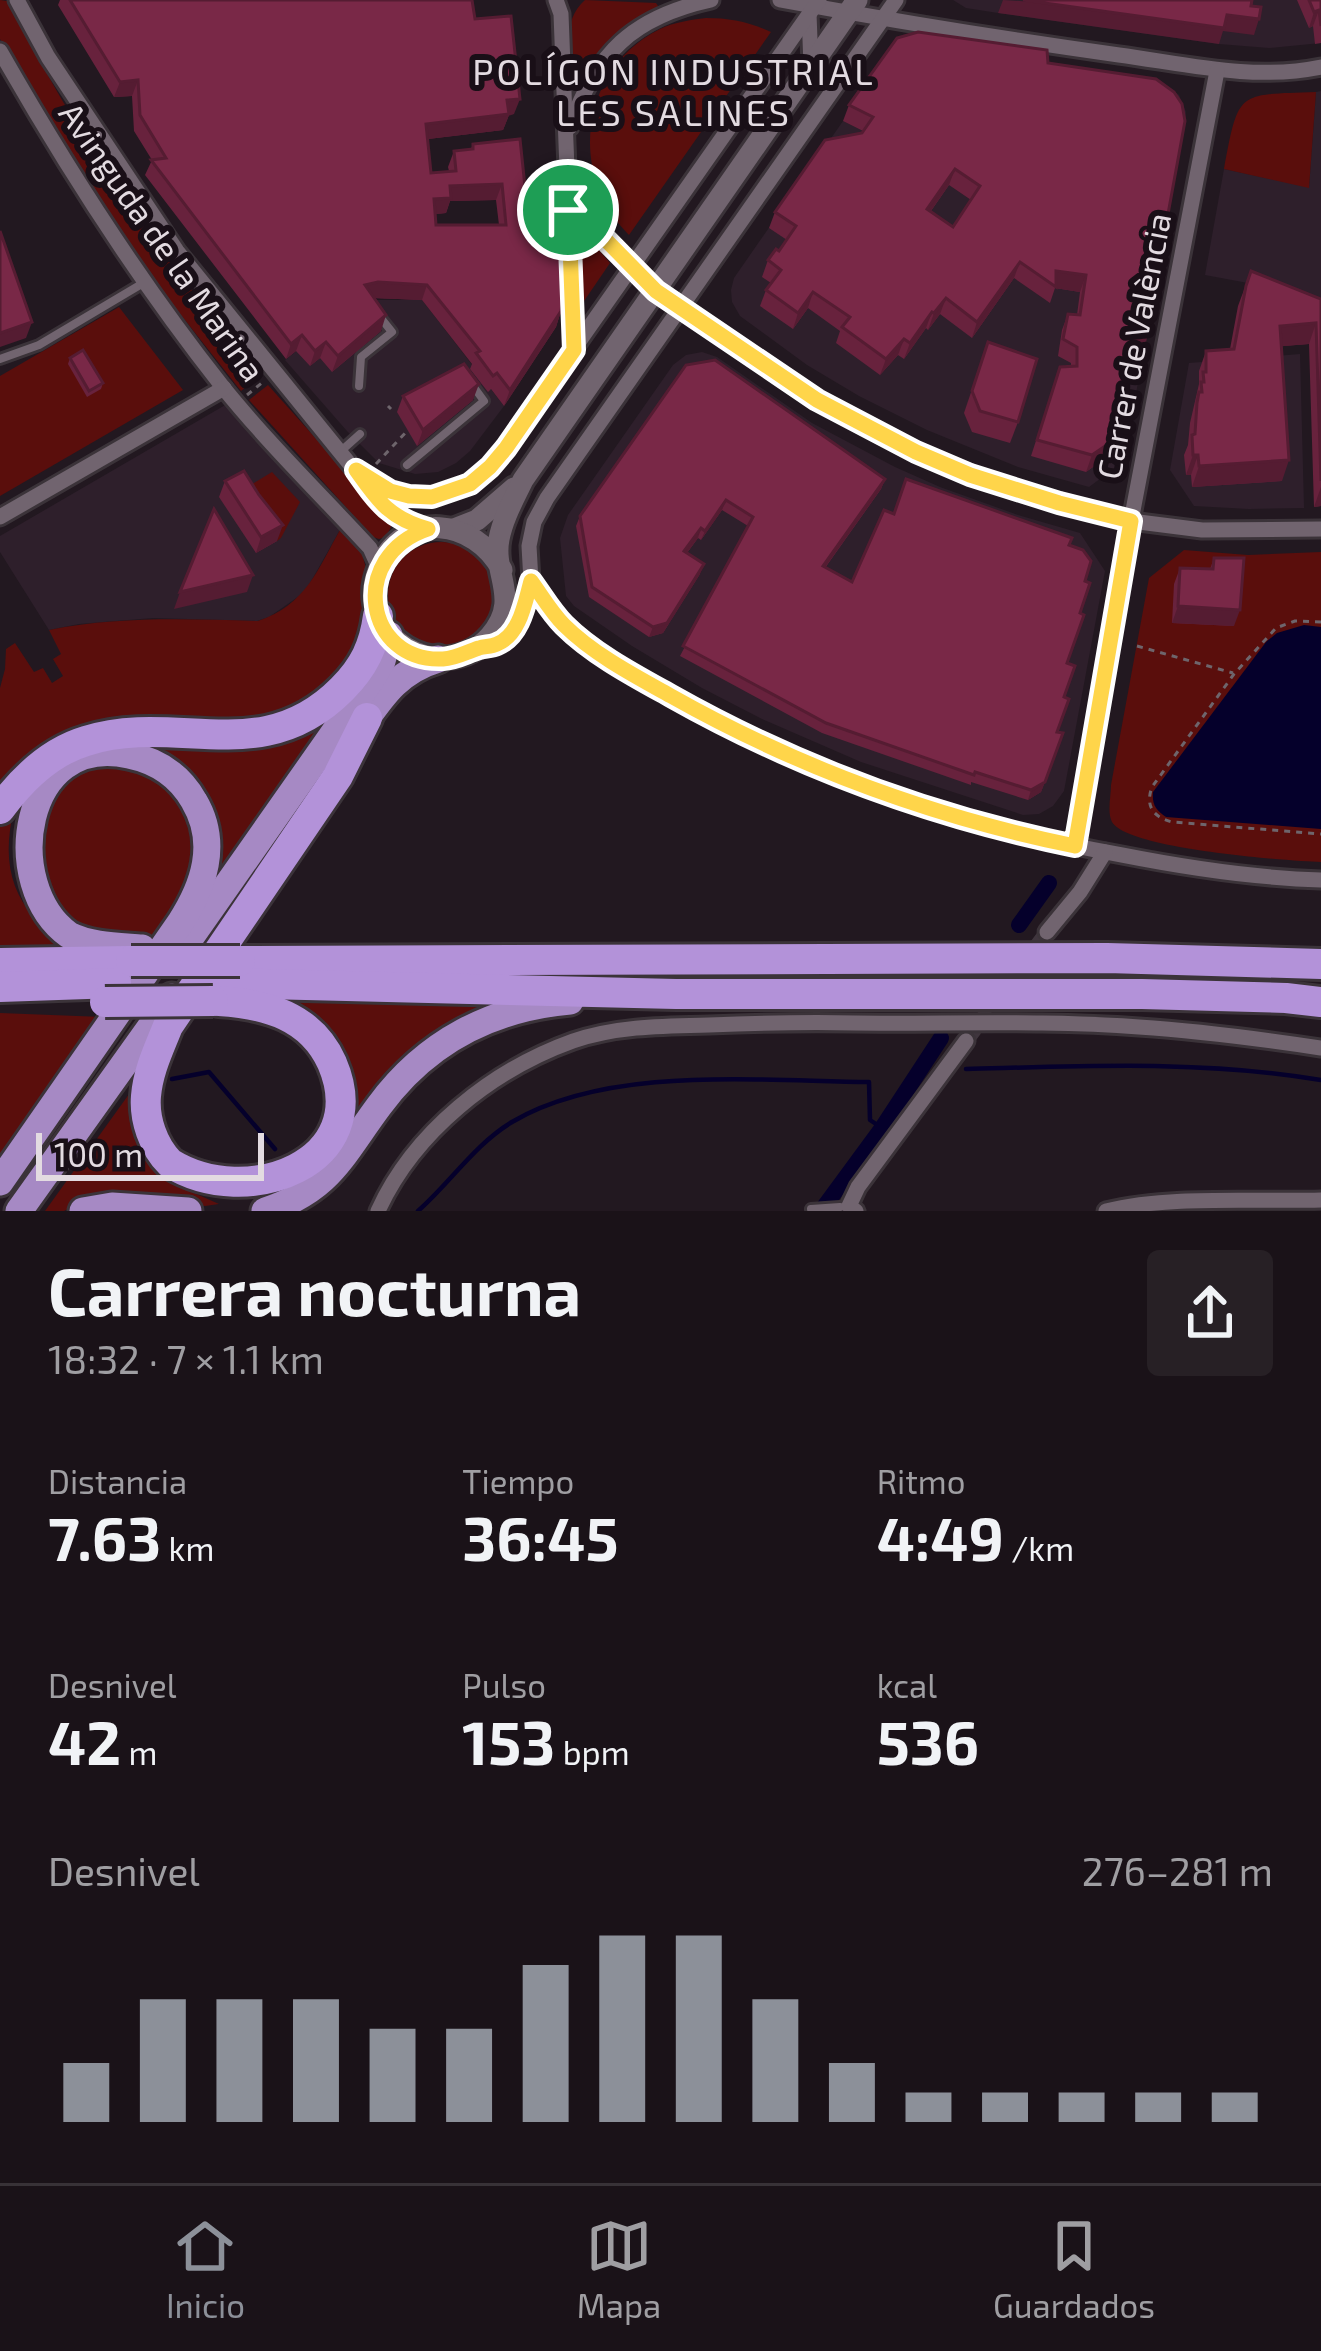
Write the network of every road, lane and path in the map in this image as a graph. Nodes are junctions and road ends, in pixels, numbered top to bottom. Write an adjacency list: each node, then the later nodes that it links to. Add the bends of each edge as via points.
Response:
1 (17, 0): 30 (street, Avinguda de la Marina, via 177,251)
2 (574, 0): 7 (street)
3 (710, 0): 14 (street, via 661,16 618,43)
4 (780, 0): 8 (street)
5 (896, 0): 9 (street)
6 (852, 6): 8 (street); 9 (street); 11 (street)
7 (558, 7): 14 (street)
8 (814, 7): 11 (street); 16 (street, Avinguda de la Marina)
9 (883, 18): 13 (street); 20 (street)
10 (0, 51): 17 (street, Avinguda de la Marina)
11 (812, 67): 18 (street)
12 (1321, 68): 13 (street)
13 (1216, 71): 36 (street, Carrer de València)
14 (567, 134): 15 (street)
15 (568, 194): 16 (street); 21 (street)
16 (632, 269): 18 (street); 21 (street, Avinguda de la Marina)
17 (145, 282): 22 (lane); 26 (street, Avinguda de la Marina)
18 (656, 291): 20 (street); 34 (street)
19 (372, 306): 25 (lane, via 392,332 361,357)
20 (681, 309): 36 (street, via 817,400 916,452 1022,493); 42 (street, via 539,511)
21 (574, 350): 33 (street, Avinguda de la Marina, via 470,484 409,496)
22 (0, 359)
23 (265, 381): 27 (path)
24 (472, 385): 32 (lane, via 484,401)
25 (359, 386)
26 (224, 388): 35 (street); 40 (street, Avinguda de la Marina, via 370,548)
27 (246, 396)
28 (408, 430): 31 (path)
29 (360, 434): 30 (lane)
30 (340, 452): 33 (street, Avinguda de la Marina)
31 (374, 465)
32 (407, 465)
33 (356, 470): 37 (street, Avinguda de la Marina, via 387,510)
34 (523, 480): 38 (street, via 478,520); 41 (street, via 498,545)
35 (0, 517)
36 (1131, 521): 39 (street); 52 (street, Carrer de València)
37 (428, 529): 38 (street); 40 (street, via 398,542)
38 (454, 529): 41 (street, via 483,543)
39 (1321, 530)
40 (379, 568): 44 (street, via 374,592)
41 (502, 570): 46 (street, via 505,605)
42 (531, 581): 46 (street, via 514,631); 52 (street, via 579,638 700,712 839,778)
43 (1321, 622): 48 (path, via 1276,628)
44 (384, 625): 47 (street, via 416,655); 50 (highway, via 368,658 308,714 250,736 137,731 89,740 48,758); 69 (highway, via 382,662 371,680)
45 (1137, 646): 48 (path)
46 (476, 648): 47 (street)
47 (438, 659): 49 (highway, via 400,677)
48 (1234, 674): 51 (path, via 1152,787 1149,806 1172,822)
49 (367, 718): 64 (highway, via 338,776); 73 (highway)
50 (0, 809)
51 (1321, 833)
52 (1075, 846): 53 (street)
53 (1105, 852): 54 (street); 55 (street)
54 (1321, 880)
55 (1047, 932)
56 (0, 963): 58 (highway)
57 (1321, 964): 59 (highway, via 487,959)
58 (123, 973): 59 (highway); 60 (highway); 62 (highway); 67 (highway, via 92,943 38,912 14,851 22,812 48,776 77,758 118,752 174,776 199,808 206,868 180,922)
59 (232, 973): 61 (highway); 64 (highway, via 260,1006 293,1018 334,1069 340,1108 311,1170 249,1198 223,1196 182,1176 149,1127 146,1100)
60 (0, 987)
61 (676, 994): 63 (highway); 77 (highway, via 517,1009 461,1031 402,1077 322,1181)
62 (0, 997)
63 (1321, 1002)
64 (168, 1026): 74 (highway)
65 (966, 1041): 71 (street)
66 (1321, 1048): 78 (street, via 1136,1026 796,1022 609,1031 542,1053 481,1090 432,1133)
67 (0, 1182)
68 (1321, 1201): 79 (street)
69 (0, 1205)
70 (811, 1209): 71 (lane)
71 (846, 1209)
72 (155, 1210): 75 (highway); 76 (highway)
73 (19, 1211)
74 (32, 1211)
75 (83, 1211)
76 (188, 1211)
77 (265, 1211)
78 (377, 1211)
79 (1106, 1211)

